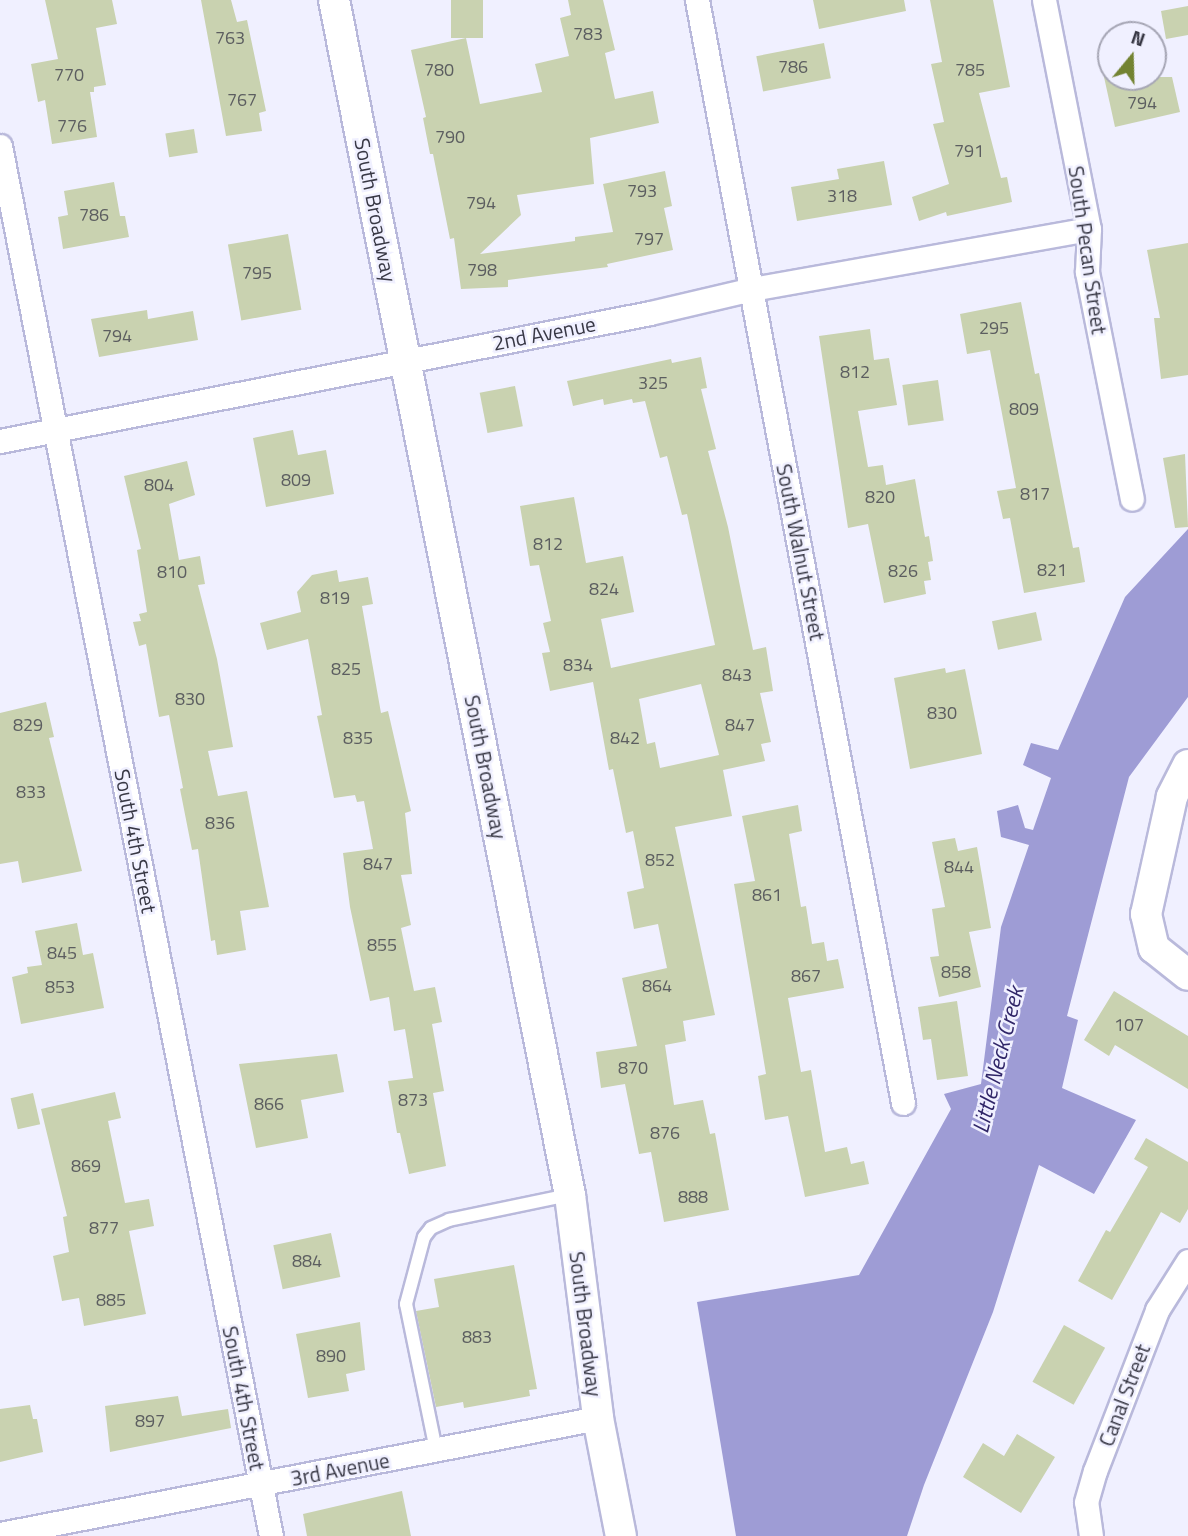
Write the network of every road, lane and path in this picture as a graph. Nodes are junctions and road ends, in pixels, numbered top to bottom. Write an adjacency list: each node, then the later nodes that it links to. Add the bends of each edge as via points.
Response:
1 (334, 0): 7 (street, South Broadway)
2 (697, 0): 6 (street, South Walnut Street)
3 (1044, 0): 5 (street, South Pecan Street)
4 (0, 146): 8 (street, South 4th Street)
5 (1089, 229): 6 (street, 2nd Avenue); 10 (street, South Pecan Street, via 1087,272)
6 (752, 289): 7 (street, 2nd Avenue); 13 (street, South Walnut Street)
7 (407, 359): 8 (street, 2nd Avenue); 14 (street, South Broadway)
8 (56, 430): 9 (street, 2nd Avenue); 18 (street, South 4th Street)
9 (0, 441)
10 (1132, 499)
11 (1188, 765): 12 (street, via 1172,797 1146,914 1154,948)
12 (1188, 975)
13 (904, 1103)
14 (570, 1195): 16 (street, South Broadway); 17 (lane, via 449,1220 431,1228 424,1237 406,1304)
15 (1188, 1261): 22 (street, Canal Street, via 1157,1310 1095,1471 1086,1503)
16 (598, 1418): 17 (street, 3rd Avenue); 21 (street, South Broadway)
17 (436, 1450): 18 (street, 3rd Avenue)
18 (261, 1484): 19 (street, 3rd Avenue); 20 (street, South 4th Street)
19 (0, 1534)
20 (271, 1536)
21 (621, 1536)
22 (1091, 1536)

